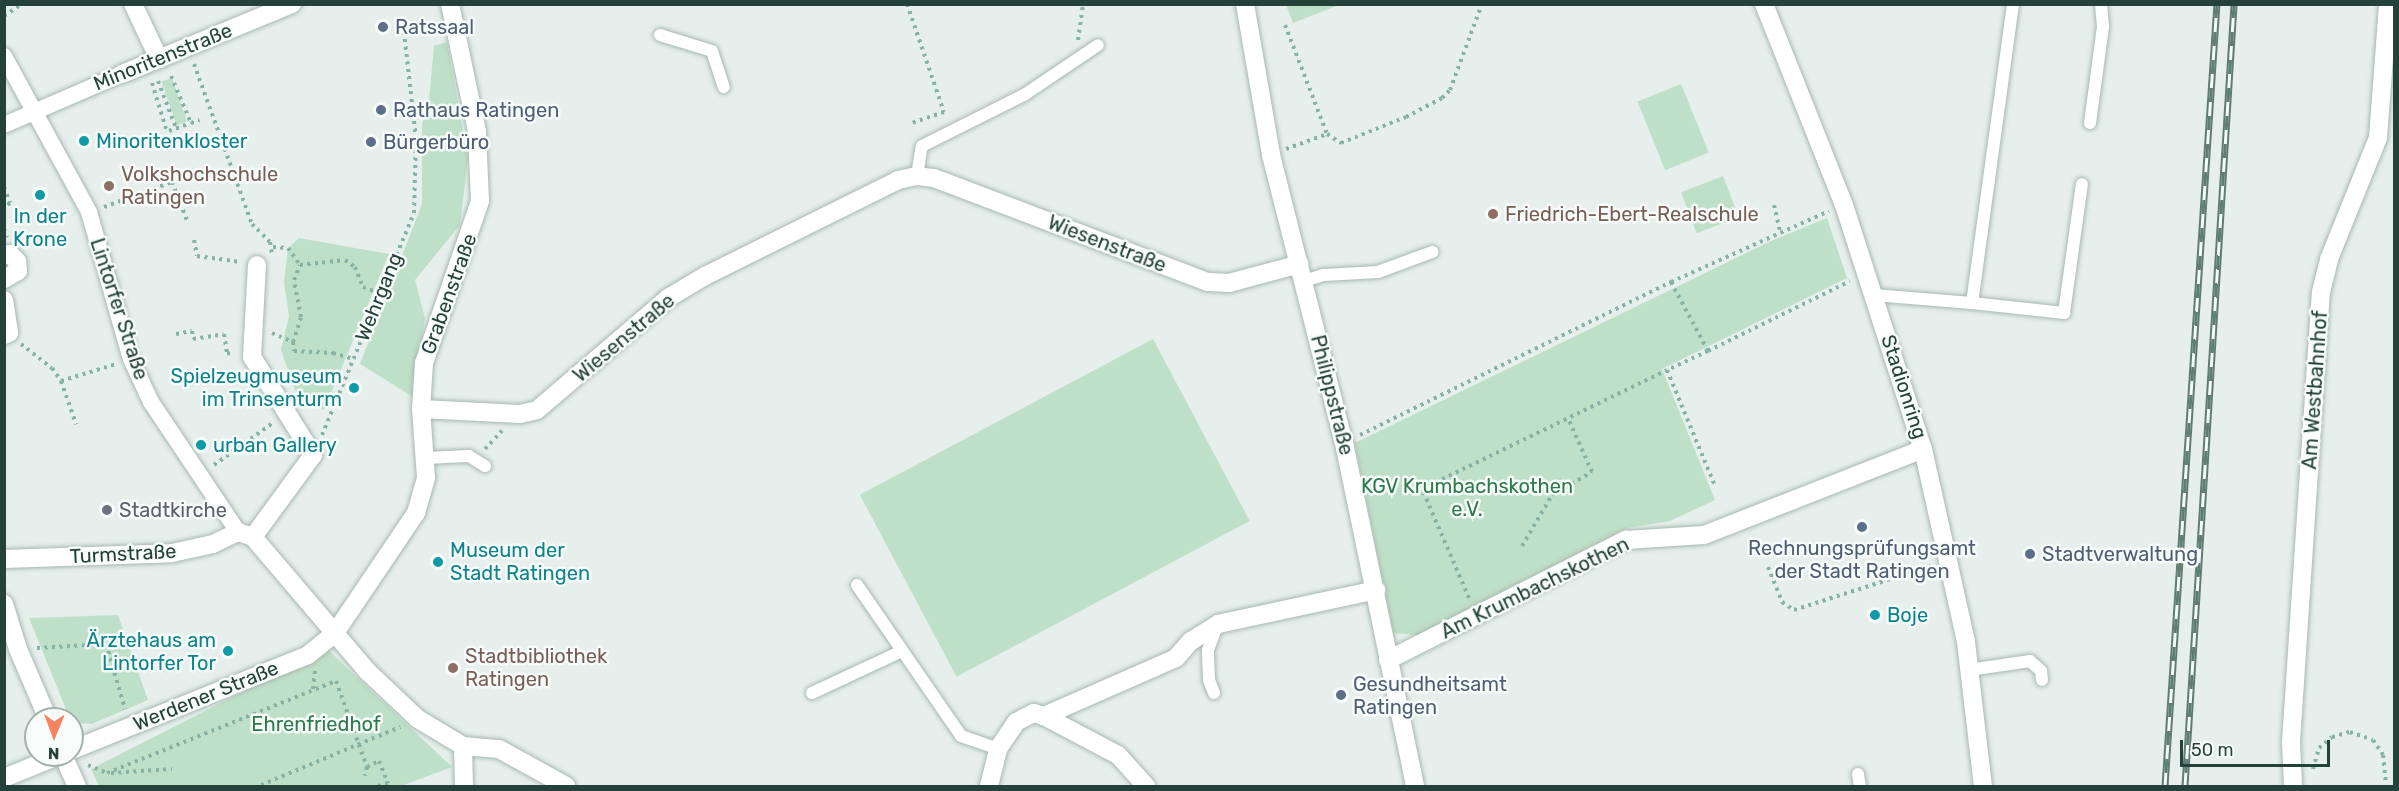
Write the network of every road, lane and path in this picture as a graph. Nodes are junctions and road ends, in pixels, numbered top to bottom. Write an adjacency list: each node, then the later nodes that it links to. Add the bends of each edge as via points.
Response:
1 (22, 4): 14 (path)
2 (134, 4): 21 (street)
3 (292, 4): 13 (street, Minoritenstraße)
4 (450, 4): 68 (street, Grabenstraße, via 477,131 480,201 424,363)
5 (907, 4): 30 (path, via 944,112)
6 (1083, 4): 22 (path)
7 (1245, 4): 34 (street, Philippstraße)
8 (1482, 4): 33 (path, via 1450,90 1442,98 1341,143)
9 (1764, 4): 39 (street, Stadionring)
10 (2013, 4): 57 (lane)
11 (2101, 4): 29 (lane, via 2103,27)
12 (2388, 4): 126 (street, Am Westbahnhof, via 2378,138 2329,259 2322,292 2291,742)
13 (252, 12): 19 (street, Minoritenstraße)
14 (4, 16)
15 (1285, 25): 33 (path)
16 (404, 32): 54 (path, Wehrgang, via 416,139 414,213)
17 (660, 36): 25 (lane, via 712,51)
18 (1098, 45): 22 (lane)
19 (188, 47): 21 (street, Minoritenstraße); 45 (path, via 252,224)
20 (4, 56): 26 (street, Lintorfer Straße)
21 (159, 59): 23 (street, Minoritenstraße)
22 (1074, 61): 35 (lane, via 1024,94 922,146)
23 (122, 74): 26 (street, Minoritenstraße)
24 (158, 81): 28 (path, via 173,75); 32 (path); 32 (path, via 151,84 168,131)
25 (724, 87)
26 (34, 110): 31 (street, Minoritenstraße); 41 (street, Lintorfer Straße)
27 (200, 120): 28 (path)
28 (191, 123): 32 (path)
29 (2090, 123)
30 (910, 124)
31 (4, 125)
32 (176, 128)
33 (1327, 134): 34 (path)
34 (1271, 155): 50 (street, Philippstraße)
35 (917, 176): 50 (street, Wiesenstraße, via 934,178 1208,282 1229,283); 70 (street, Wiesenstraße, via 898,180 705,276 634,325 550,402)
36 (2082, 184): 57 (lane, via 2064,313)
37 (4, 187): 40 (path, via 10,203)
38 (1774, 205): 43 (path)
39 (1844, 205): 43 (path); 51 (street, Stadionring)
40 (4, 207)
41 (89, 212): 42 (path, via 172,182); 64 (street, Lintorfer Straße)
42 (188, 223)
43 (1780, 230): 53 (path)
44 (194, 240): 48 (path, via 198,256)
45 (273, 247): 48 (path); 49 (path, via 288,248)
46 (1432, 252): 50 (lane, via 1378,272)
47 (4, 255): 52 (street, via 10,254 17,261 18,271)
48 (265, 265): 58 (street)
49 (300, 265): 54 (path, via 345,260 355,267 363,287); 61 (path, via 294,280 301,317)
50 (1302, 272): 73 (street, Philippstraße)
51 (1867, 273): 55 (street, Stadionring); 62 (path)
52 (4, 279)
53 (1671, 282): 62 (path); 73 (path)
54 (381, 294): 65 (path, Wehrgang)
55 (1874, 295): 57 (lane); 74 (street, Stadionring)
56 (4, 300): 59 (street)
57 (1972, 303)
58 (252, 324): 61 (path); 63 (street)
59 (7, 334): 67 (path, via 52,368)
60 (176, 334): 63 (path, via 192,331 193,339 224,334 227,353)
61 (293, 342): 65 (path, via 294,351 333,353)
62 (1708, 351): 66 (path)
63 (252, 357): 69 (street)
64 (131, 359): 67 (path); 78 (street, Lintorfer Straße, via 151,402)
65 (354, 359): 75 (path, Wehrgang)
66 (1667, 370): 71 (path); 79 (path)
67 (61, 381): 72 (path)
68 (421, 409): 70 (street, Wiesenstraße); 76 (street, Grabenstraße)
69 (286, 413): 75 (street); 78 (path)
70 (520, 414): 77 (path, via 486,445)
71 (1568, 418): 81 (path, via 1592,472 1552,495); 88 (path, via 1422,489)
72 (76, 424)
73 (1344, 443): 86 (street, Philippstraße)
74 (1923, 449): 83 (street, Stadionring); 88 (street, Am Krumbachskothen, via 1704,535 1626,540)
75 (313, 455): 80 (street)
76 (425, 458): 77 (lane, via 469,456); 90 (street, Grabenstraße, via 424,495 416,513)
77 (483, 463)
78 (199, 476): 80 (street, Lintorfer Straße)
79 (1715, 486)
80 (245, 534): 82 (street, Turmstraße, via 172,553); 90 (street, Lintorfer Straße)
81 (1522, 546)
82 (4, 559)
83 (1949, 560): 84 (path, via 1794,610 1782,602); 94 (street, Stadionring)
84 (1768, 567)
85 (857, 585): 92 (lane)
86 (1376, 590): 89 (street); 93 (street, Philippstraße)
87 (4, 604): 91 (street)
88 (1476, 616): 93 (street, Am Krumbachskothen)
89 (1218, 624): 99 (lane, via 1208,650 1209,680); 101 (street, via 1191,641 1176,658)
90 (335, 633): 102 (street, Werdener Straße, via 308,655); 106 (street, Lintorfer Straße, via 367,671 418,719)
91 (18, 649): 100 (street); 102 (path, via 106,645)
92 (902, 651): 98 (lane); 107 (lane, via 961,736)
93 (1388, 660): 124 (street, Philippstraße)
94 (1969, 670): 96 (lane, via 2021,660 2036,665); 125 (street, Stadionring)
95 (316, 672): 97 (path)
96 (2042, 680)
97 (313, 689): 104 (path, via 336,681); 113 (path)
98 (812, 693)
99 (1214, 693)
100 (43, 707)
101 (1044, 716): 107 (street, via 1034,713 1016,722); 123 (street, via 1118,755)
102 (130, 727): 105 (street, Werdener Straße)
103 (397, 728): 104 (path)
104 (358, 742): 111 (path); 117 (path)
105 (84, 745)
106 (463, 746): 120 (street); 121 (street, via 499,749)
107 (998, 749): 122 (street)
108 (86, 764): 113 (path)
109 (32, 767): 116 (street)
110 (67, 767): 118 (street)
111 (367, 767): 114 (path); 119 (path, via 379,761 388,783)
112 (172, 770): 113 (path)
113 (107, 773)
114 (365, 776)
115 (2311, 777): 127 (path, via 2319,748 2332,737 2350,732 2373,740 2383,755)
116 (4, 778)
117 (261, 785)
118 (76, 786)
119 (377, 786)
120 (464, 786)
121 (566, 786)
122 (989, 786)
123 (1146, 786)
124 (1415, 786)
125 (1983, 786)
126 (2293, 786)
127 (2386, 786)

